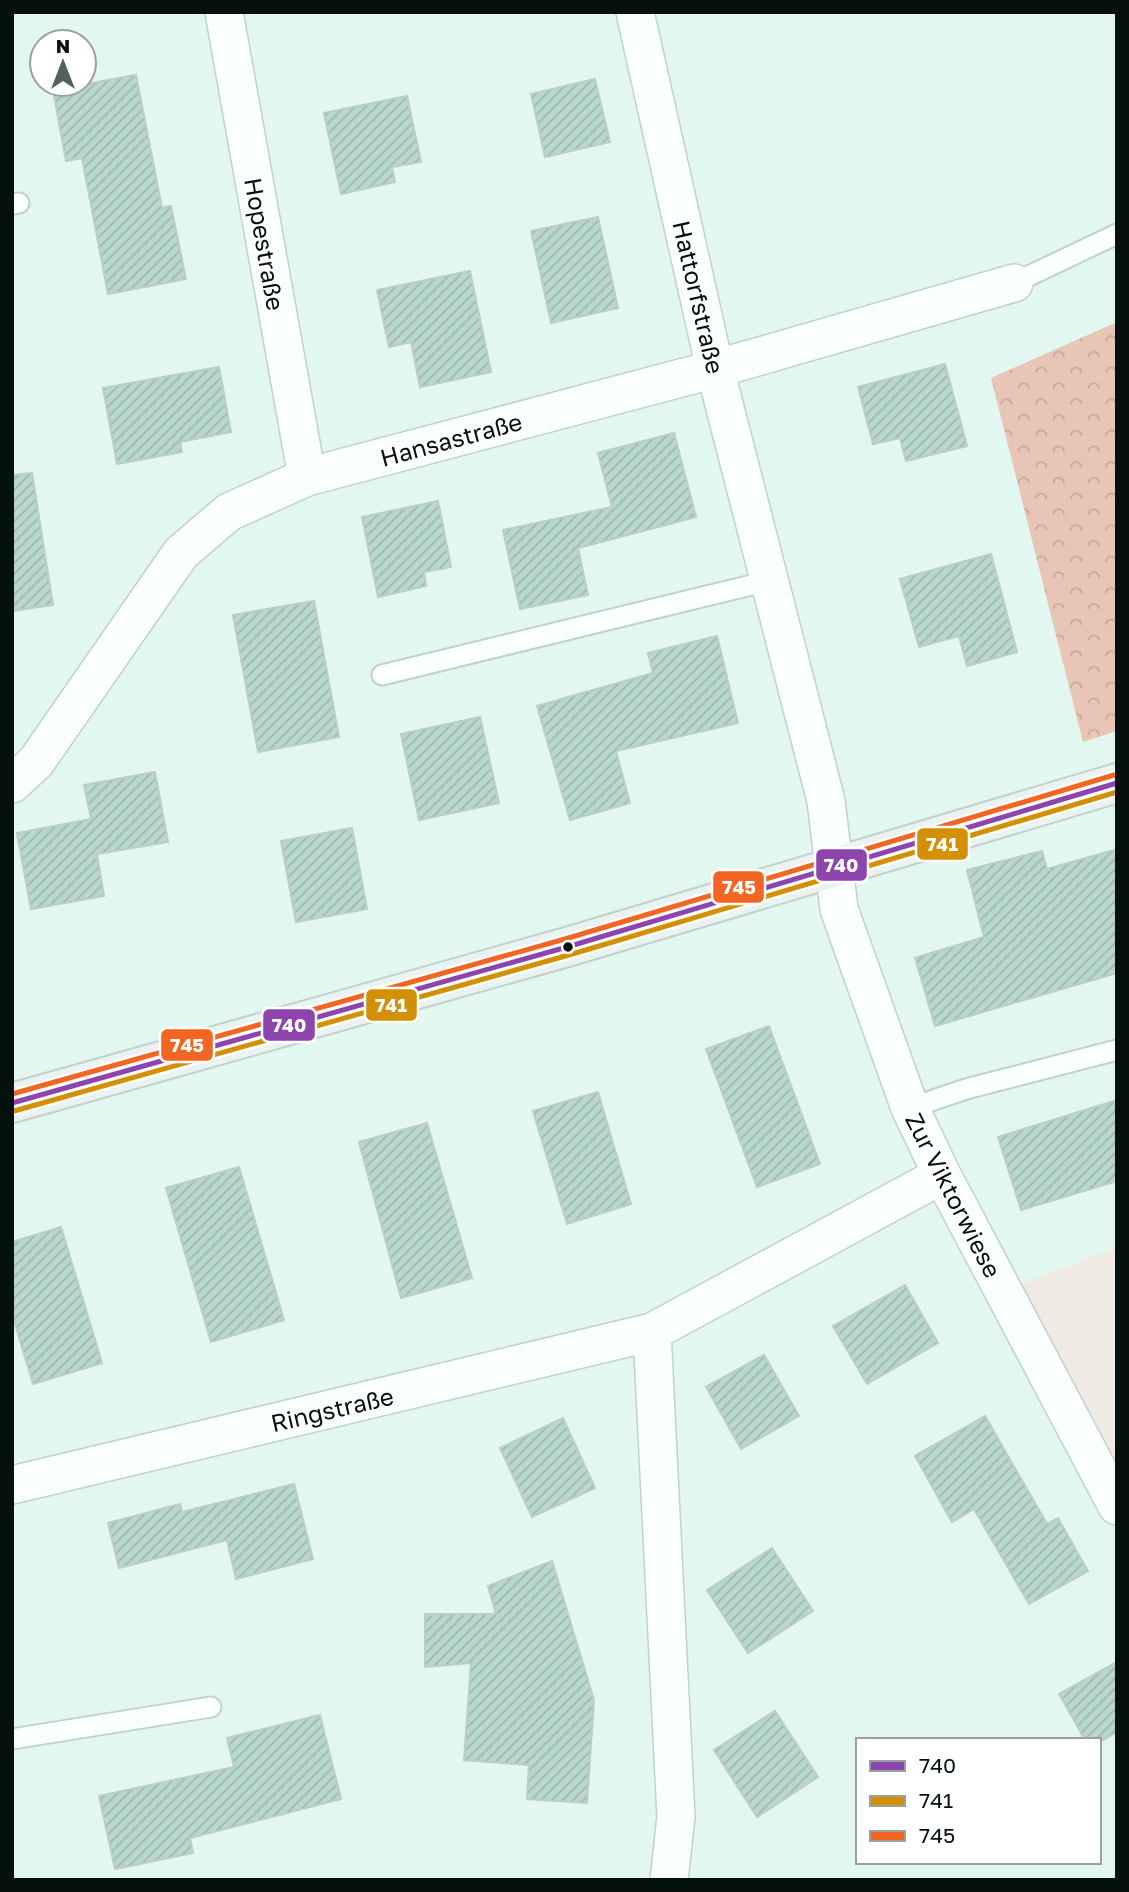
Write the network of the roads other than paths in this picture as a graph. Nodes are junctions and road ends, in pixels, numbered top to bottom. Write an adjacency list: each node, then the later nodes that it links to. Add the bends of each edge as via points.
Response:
1 (224, 12): 6 (street, Hopestraße)
2 (635, 12): 5 (street, Hattorfstraße)
3 (1117, 234): 4 (lane)
4 (1014, 283): 5 (street, Hansastraße)
5 (715, 369): 6 (street, Hansastraße); 7 (street, Hattorfstraße)
6 (307, 477): 10 (street, Hansastraße, via 229,512 181,553 36,762)
7 (768, 581): 8 (lane); 11 (street, Hattorfstraße, via 826,801)
8 (382, 675)
9 (1117, 783): 11 (street)
10 (12, 784)
11 (835, 867): 13 (street); 14 (street, Zur Viktorwiese, via 839,909)
12 (1117, 1050): 14 (lane)
13 (12, 1103)
14 (910, 1108): 15 (street, Zur Viktorwiese)
15 (942, 1175): 16 (street, Ringstraße); 18 (street, Zur Viktorwiese)
16 (652, 1332): 17 (street, Ringstraße); 21 (street, via 676,1817)
17 (12, 1485)
18 (1117, 1506)
19 (211, 1707): 20 (lane)
20 (12, 1739)
21 (669, 1880)

